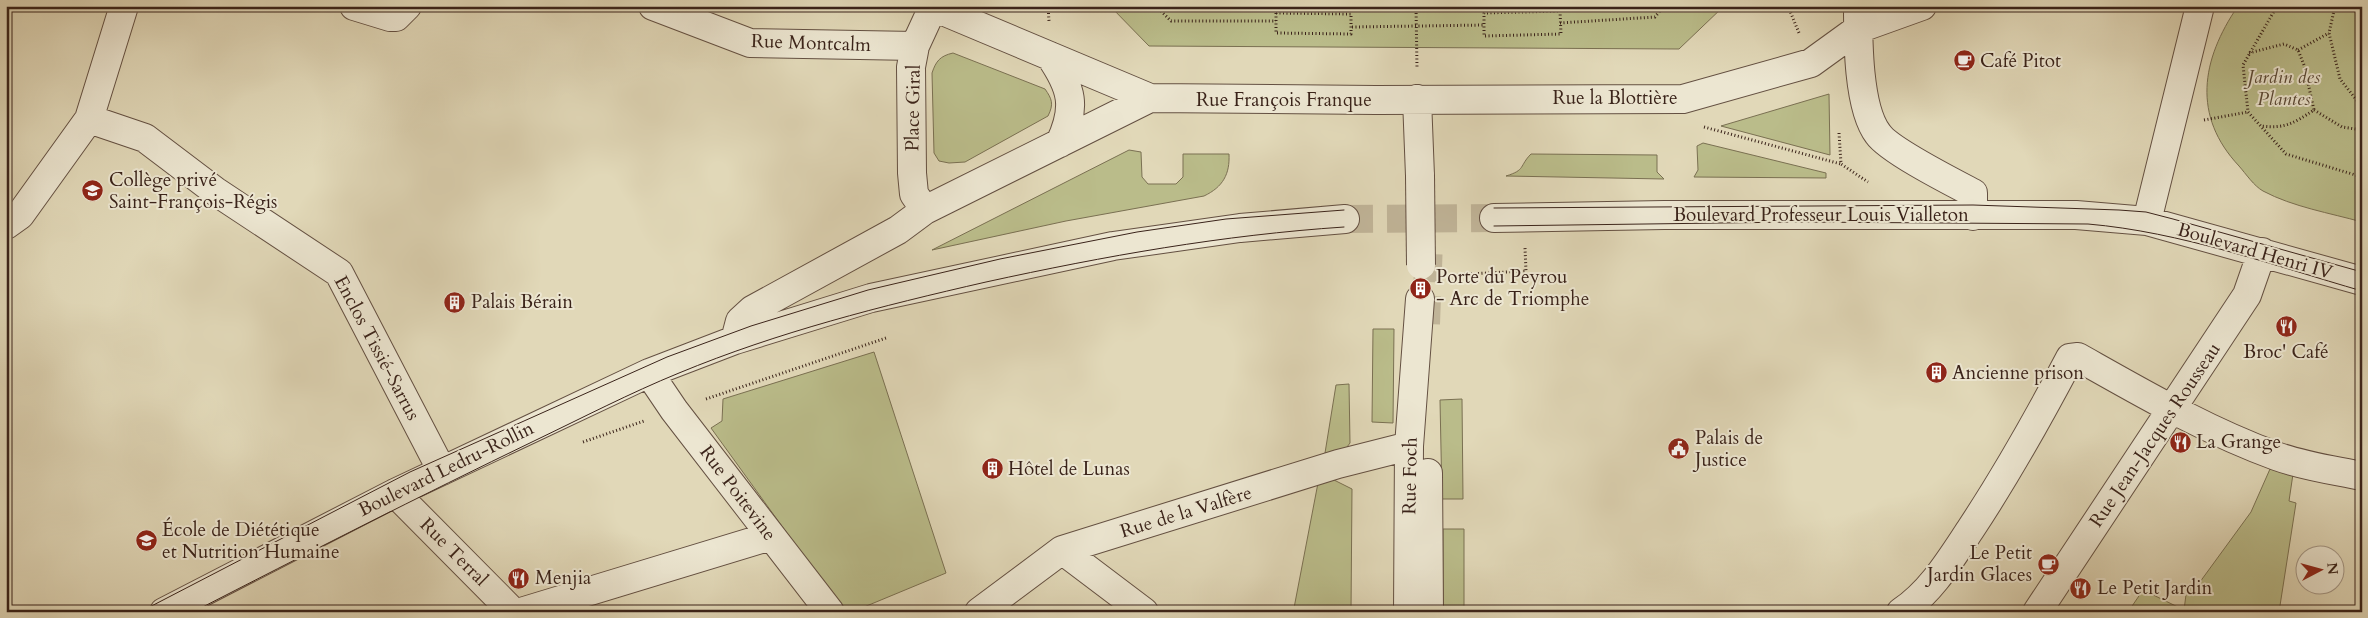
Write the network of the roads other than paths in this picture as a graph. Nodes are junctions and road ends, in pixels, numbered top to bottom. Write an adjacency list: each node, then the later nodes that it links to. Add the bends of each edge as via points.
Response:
1 (124, 6): 14 (street)
2 (354, 6): 3 (street, via 390,17 396,17)
3 (407, 6)
4 (654, 6): 10 (street, Rue Montcalm, via 750,43)
5 (1922, 6): 9 (street, Rue la Blottière)
6 (2200, 6): 20 (street)
7 (932, 7): 8 (street); 10 (street, Place Giral)
8 (984, 18): 11 (street)
9 (1858, 18): 13 (street, Rue la Blottière, via 1811,63 1683,99); 17 (street, via 1868,118 1879,136 1972,193)
10 (915, 46): 16 (street, Place Giral, via 911,66 912,173 914,194)
11 (1050, 56): 12 (street); 15 (street, via 1063,75 1072,109)
12 (1150, 98): 13 (street, Rue François Franque); 15 (street)
13 (1417, 99): 25 (street, Rue Foch, bridge)
14 (89, 119): 21 (street, via 20,215); 29 (street, Enclos Tissié-Sarrus, via 145,138 215,191 339,273)
15 (1060, 142): 16 (street)
16 (925, 210): 24 (street, via 898,230 752,310 740,321)
17 (1973, 216): 18 (street, Boulevard Professeur Louis Vialleton); 20 (street, Boulevard Professeur Louis Vialleton, via 2076,215)
18 (1494, 218)
19 (1344, 219): 24 (street, Boulevard Ledru-Rollin, via 1291,222 1113,246 871,298)
20 (2147, 221): 22 (street, Boulevard Henri IV)
21 (6, 225)
22 (2262, 252): 23 (street, Boulevard Henri IV); 27 (street, Rue Jean-Jacques Rousseau, via 2247,295)
23 (2362, 281)
24 (735, 340): 26 (street, Boulevard Ledru-Rollin)
25 (1419, 340): 28 (street, Rue Foch); 41 (street, Rue Foch, via 1428,442)
26 (650, 373): 29 (street, Boulevard Ledru-Rollin); 32 (street, Rue Poitevine, via 674,410)
27 (2172, 410): 30 (street, via 2275,456); 42 (street, via 2078,357 2070,358 2028,437 1985,507 1940,574 1920,598); 43 (street, Rue Jean-Jacques Rousseau)
28 (1409, 446): 33 (street, Rue de la Valfère, via 1338,464); 40 (street, Rue Foch)
29 (442, 470): 31 (street, Boulevard Ledru-Rollin)
30 (2362, 476)
31 (395, 493): 34 (street, Boulevard Ledru-Rollin); 35 (street, Rue Terral)
32 (771, 536): 36 (street); 37 (street, Rue Poitevine)
33 (1062, 550): 38 (street, Rue de la Valfère); 39 (street)
34 (164, 612)
35 (513, 612)
36 (521, 612)
37 (830, 612)
38 (980, 612)
39 (1144, 612)
40 (1408, 612)
41 (1429, 612)
42 (1901, 612)
43 (2037, 612)

